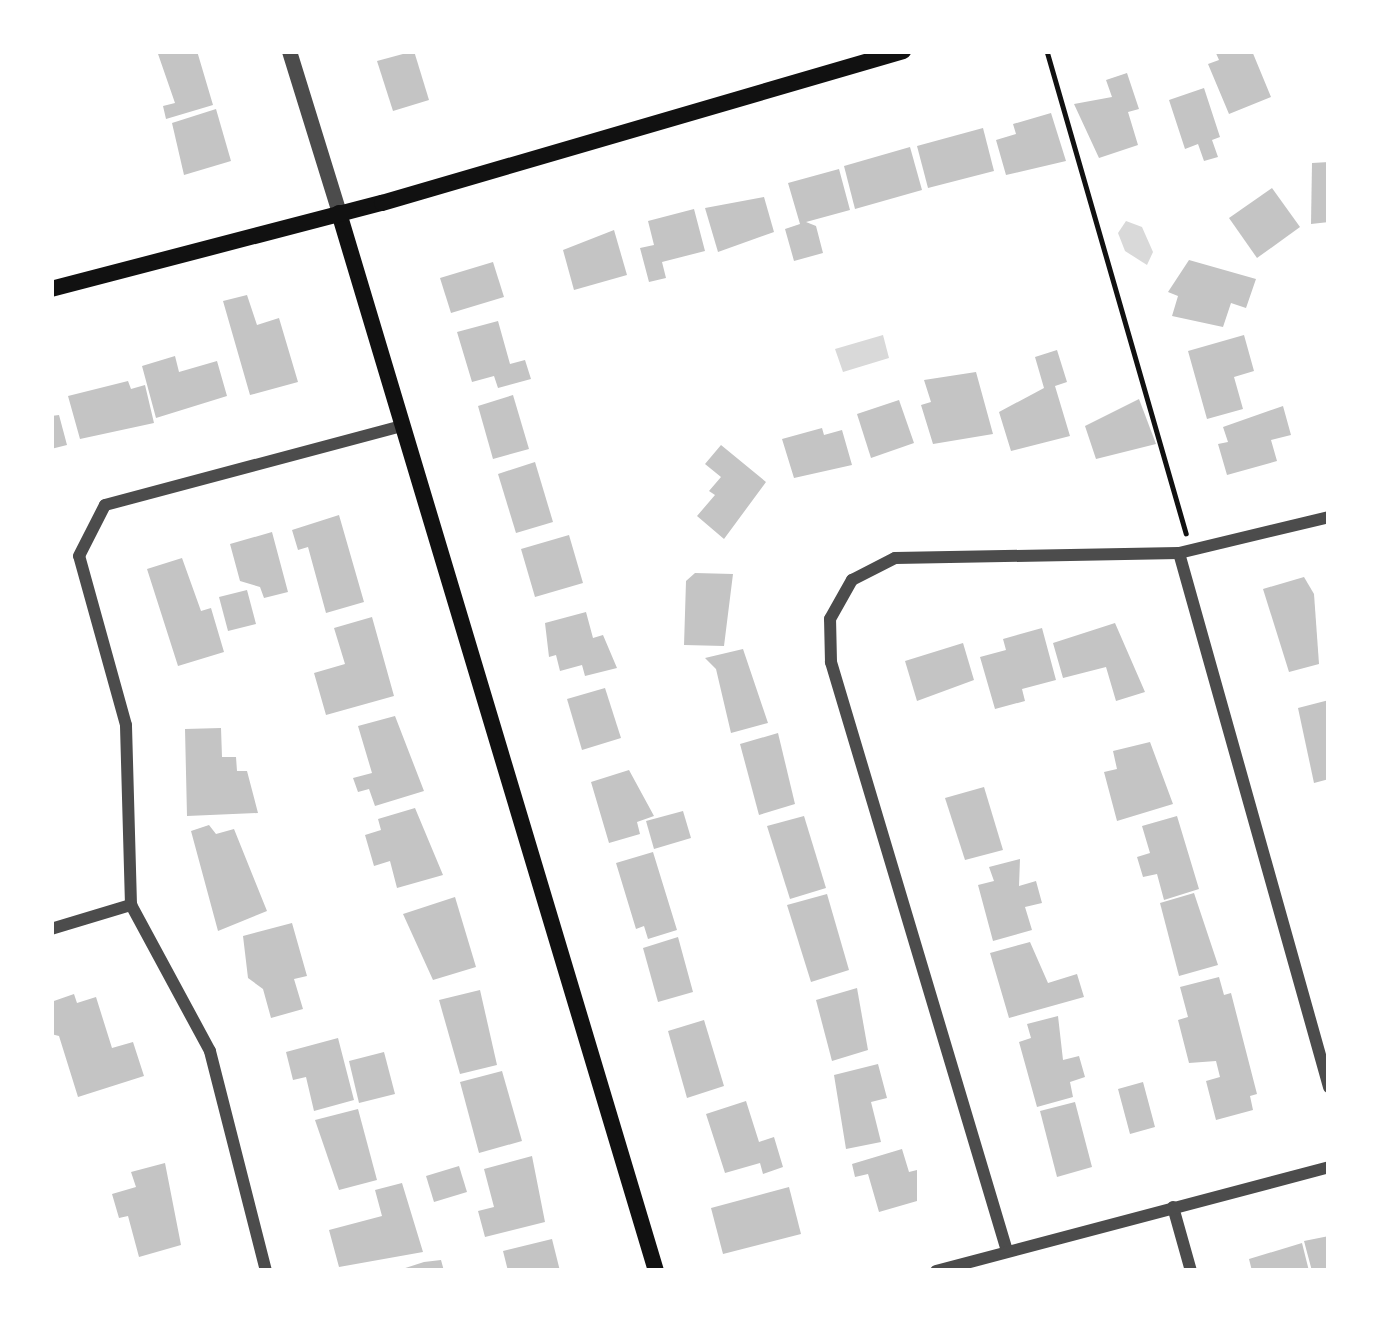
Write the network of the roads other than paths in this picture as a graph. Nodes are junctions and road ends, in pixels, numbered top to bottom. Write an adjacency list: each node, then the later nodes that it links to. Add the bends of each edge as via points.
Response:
1 (289, 51): 3 (street)
2 (904, 51): 3 (main road)
3 (339, 213): 4 (main road); 5 (main road)
4 (51, 289)
5 (402, 426): 8 (street, via 105,505 79,556 126,725); 15 (main road)
6 (1329, 517): 7 (street)
7 (1185, 552): 10 (street); 13 (street, via 895,558 852,580 830,619 831,662)
8 (131, 905): 9 (street); 14 (street, via 210,1052)
9 (51, 929)
10 (1329, 1087)
11 (1329, 1167): 12 (street)
12 (1173, 1207): 13 (street); 17 (street)
13 (1007, 1251): 16 (street)
14 (266, 1271)
15 (656, 1271)
16 (936, 1271)
17 (1191, 1271)

